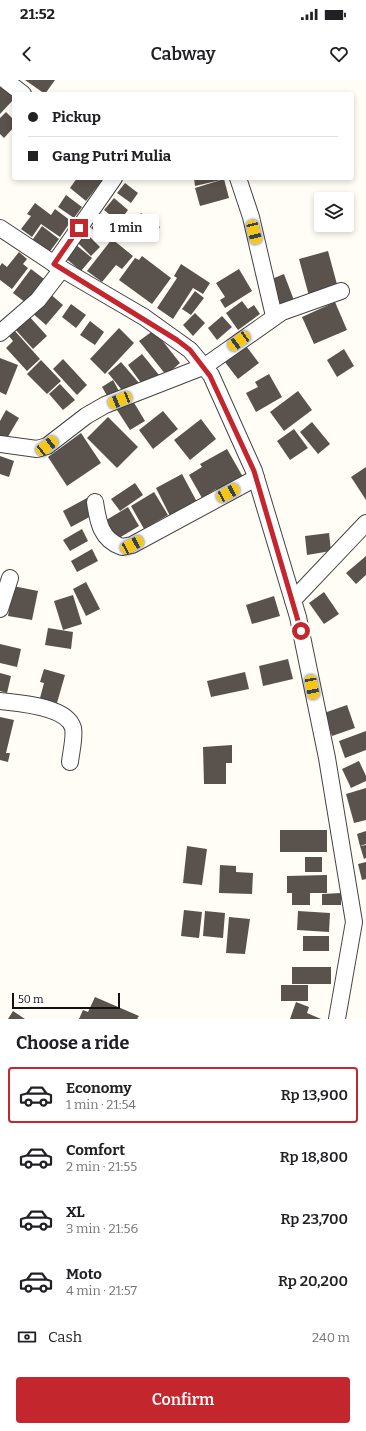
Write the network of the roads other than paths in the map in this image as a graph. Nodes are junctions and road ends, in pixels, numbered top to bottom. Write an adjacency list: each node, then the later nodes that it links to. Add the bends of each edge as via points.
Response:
1 (5, 80): 2 (street)
2 (20, 92)
3 (113, 180): 6 (street)
4 (239, 180): 8 (street, via 251,218)
5 (0, 228): 6 (street)
6 (58, 266): 9 (street, via 38,300); 10 (street, via 177,340)
7 (341, 292): 8 (street)
8 (274, 316): 10 (street)
9 (0, 334)
10 (205, 366): 11 (street, via 105,405 47,446 37,449); 12 (street)
11 (0, 444)
12 (256, 478): 13 (street, via 132,545 122,547 107,538 99,526); 16 (street)
13 (95, 502)
14 (366, 524): 16 (street)
15 (10, 578): 17 (street)
16 (293, 600): 20 (street)
17 (0, 609)
18 (0, 701): 19 (street, via 56,711 69,719 73,729)
19 (70, 762)
20 (360, 917): 21 (street)
21 (337, 1019)

